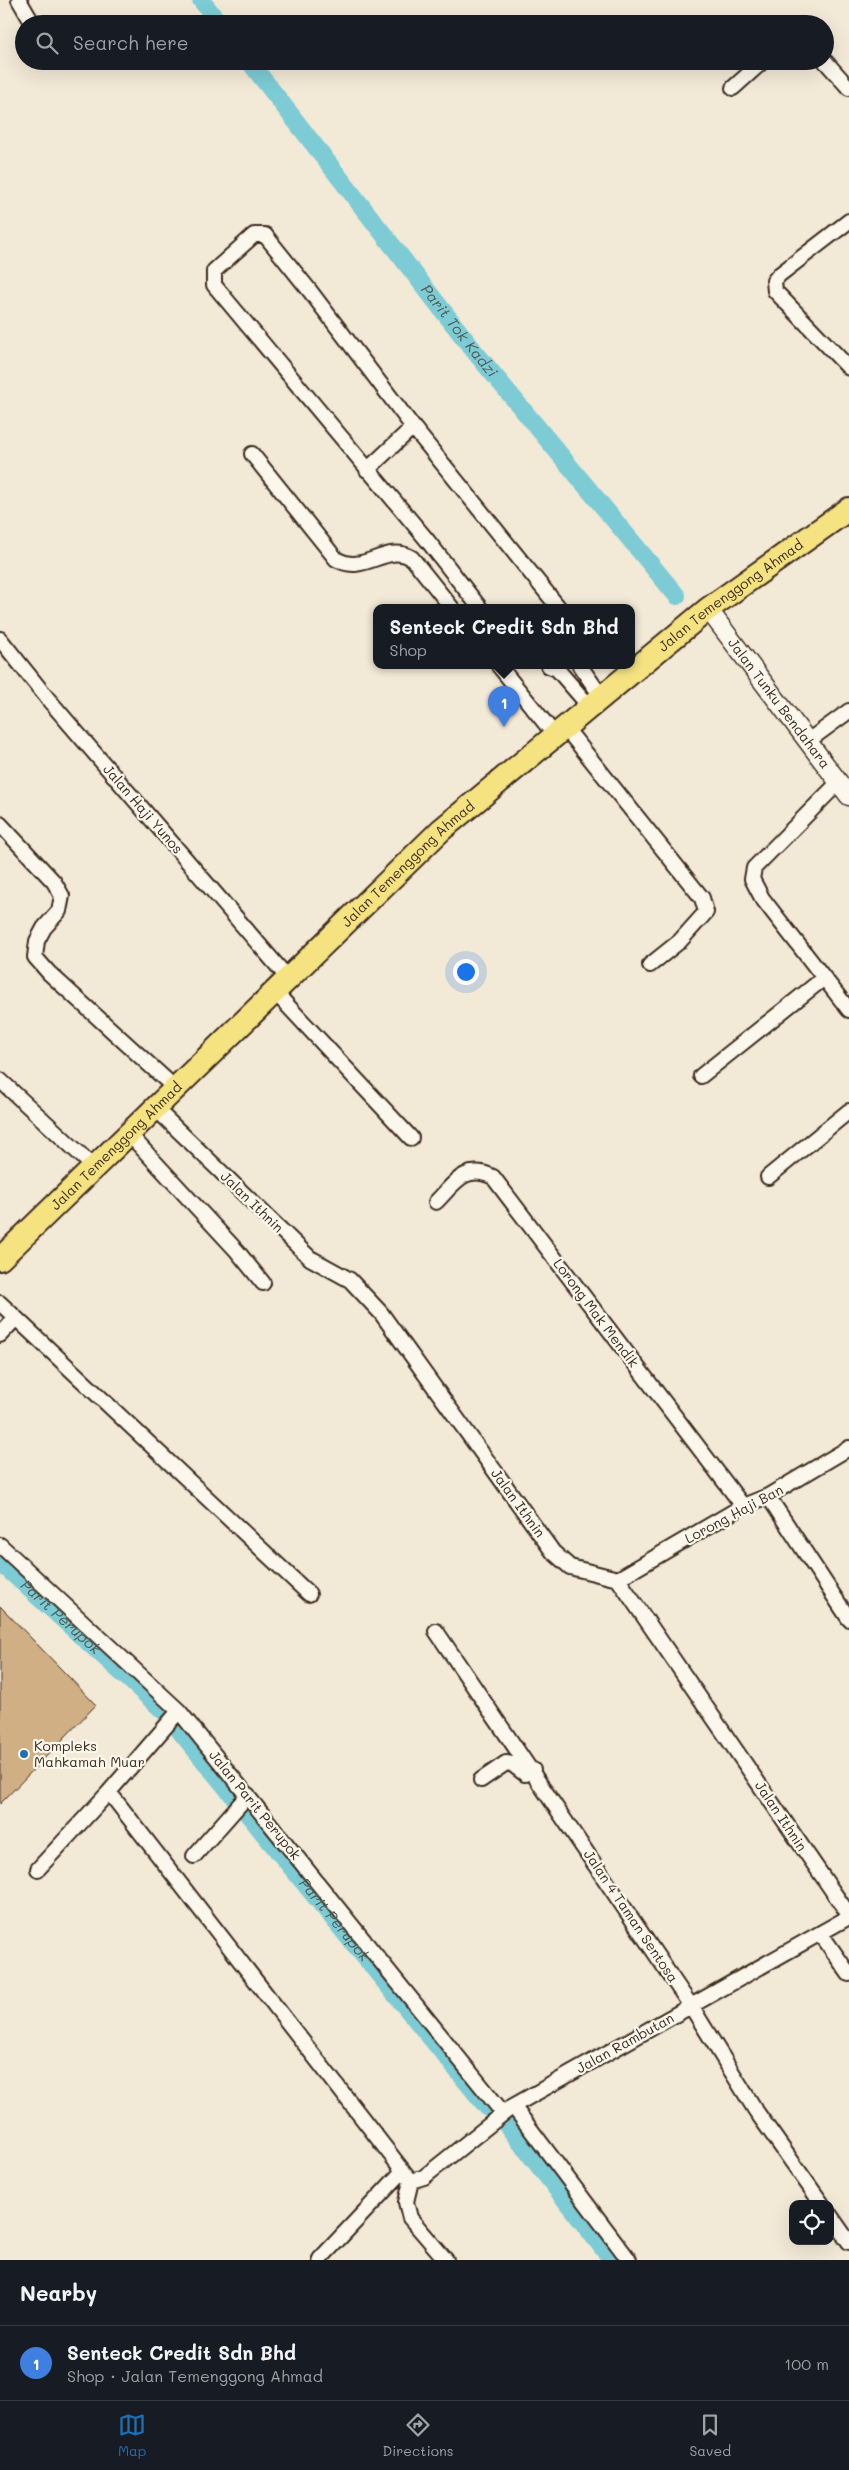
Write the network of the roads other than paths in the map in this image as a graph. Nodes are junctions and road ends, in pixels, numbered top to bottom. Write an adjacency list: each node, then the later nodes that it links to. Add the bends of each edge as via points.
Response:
1 (20, 0): 2 (street)
2 (28, 15)
3 (753, 70): 5 (street)
4 (833, 70): 6 (street)
5 (733, 88)
6 (849, 88)
7 (849, 221): 8 (street, via 774,282 775,291)
8 (849, 368)
9 (412, 427): 11 (street); 11 (street, via 310,290 264,235 254,235 214,271 214,285); 15 (street)
10 (252, 454): 13 (street, via 336,559 358,565 393,553 404,553 412,558)
11 (367, 470): 14 (street)
12 (849, 509): 16 (main road, Jalan Temenggong Ahmad)
13 (449, 604)
14 (477, 604)
15 (556, 604)
16 (708, 609): 18 (main road, Jalan Temenggong Ahmad); 26 (street, Jalan Tunku Bendahara)
17 (2, 646): 31 (street, Jalan Haji Yunos)
18 (635, 668)
19 (502, 669): 25 (street)
20 (557, 669): 23 (street)
21 (581, 669): 23 (street)
22 (634, 669): 23 (main road, Jalan Temenggong Ahmad)
23 (595, 701): 25 (main road, Jalan Temenggong Ahmad)
24 (849, 711): 26 (street)
25 (559, 730): 29 (street, via 702,898 706,912 680,941); 31 (main road, Jalan Temenggong Ahmad, via 440,830)
26 (808, 741): 27 (street, Jalan Tunku Bendahara)
27 (844, 789): 30 (street, via 754,868 752,879 762,898)
28 (0, 824): 35 (street, via 54,882 62,896 58,911 37,942 35,957)
29 (650, 965)
30 (824, 978): 32 (street); 33 (street)
31 (281, 984): 35 (main road, Jalan Temenggong Ahmad); 39 (street, Jalan Haji Yunos)
32 (849, 1010)
33 (702, 1076)
34 (0, 1080): 40 (street)
35 (176, 1089): 36 (main road, Jalan Temenggong Ahmad)
36 (155, 1108): 38 (main road, Jalan Temenggong Ahmad); 52 (street, Jalan Ithnin, via 310,1258 350,1280 382,1313 553,1552 570,1567)
37 (849, 1111): 41 (street)
38 (129, 1134): 40 (main road, Jalan Temenggong Ahmad); 44 (street, via 237,1251)
39 (411, 1138)
40 (96, 1168): 43 (main road, Jalan Temenggong Ahmad)
41 (768, 1177)
42 (436, 1202): 50 (street, Lorong Mak Mendik, via 466,1173 481,1171 493,1177)
43 (0, 1259)
44 (263, 1284)
45 (0, 1303): 46 (street)
46 (15, 1319): 47 (street); 53 (street)
47 (0, 1335)
48 (849, 1448): 49 (street, Lorong Haji Ban)
49 (768, 1496): 50 (street, Lorong Haji Ban); 54 (street)
50 (743, 1506): 52 (street, Lorong Haji Ban)
51 (0, 1545): 56 (street, Jalan Parit Perupok)
52 (618, 1579): 63 (street, Jalan Ithnin)
53 (309, 1594)
54 (849, 1619)
55 (436, 1631): 57 (street, Jalan 4 Taman Sentosa)
56 (179, 1711): 59 (street); 60 (street, Jalan Parit Perupok)
57 (533, 1770): 58 (street, via 525,1774 506,1763); 66 (street, Jalan 4 Taman Sentosa)
58 (481, 1780)
59 (109, 1792): 62 (street); 68 (street)
60 (248, 1795): 61 (street); 67 (street, Jalan Parit Perupok)
61 (194, 1856)
62 (38, 1869)
63 (849, 1916): 64 (street, Jalan Rambutan)
64 (821, 1934): 65 (street); 66 (street, Jalan Rambutan)
65 (849, 1974)
66 (691, 2006): 67 (street, Jalan Rambutan); 69 (street, Jalan 4 Taman Sentosa, via 756,2111)
67 (508, 2109): 68 (street, Jalan Rambutan, via 417,2181); 74 (street, Jalan Parit Perupok)
68 (407, 2176): 72 (street); 73 (street, via 406,2202 410,2218)
69 (819, 2200)
70 (834, 2221): 71 (street)
71 (849, 2242)
72 (320, 2259)
73 (446, 2260)
74 (629, 2260)

